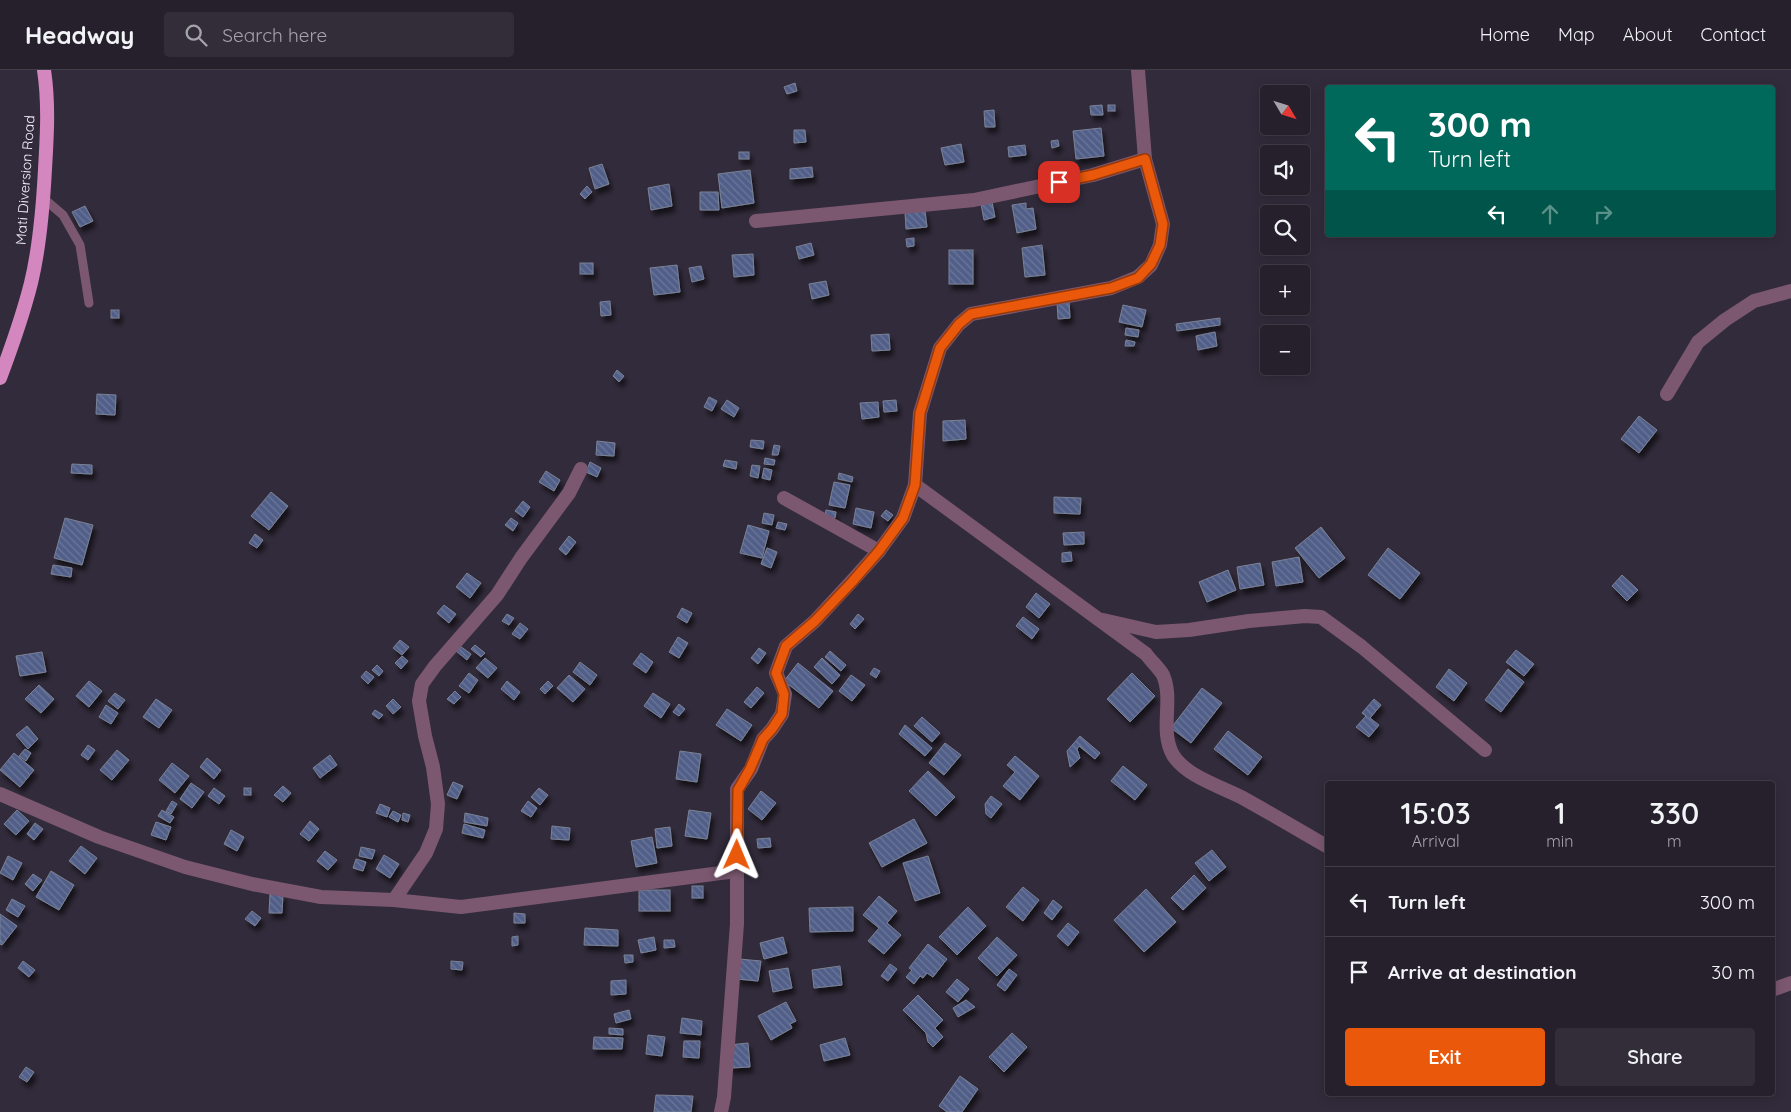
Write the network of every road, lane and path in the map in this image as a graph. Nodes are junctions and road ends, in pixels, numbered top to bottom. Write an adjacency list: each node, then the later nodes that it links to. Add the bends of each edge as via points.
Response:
1 (44, 70): 4 (highway, Mati Diversion Road, via 47,92)
2 (1138, 70): 3 (street)
3 (1145, 159): 5 (street, via 1093,175 974,200); 11 (street, via 1163,224 1160,245 1151,264 1138,278 1111,288 971,314 959,324 940,348 920,413)
4 (43, 198): 7 (lane, via 63,215 80,246); 8 (highway, Mati Diversion Road, via 31,281 16,337)
5 (756, 221)
6 (1791, 291): 9 (street, via 1754,301 1698,342)
7 (89, 303)
8 (0, 378)
9 (1667, 394)
10 (581, 468): 19 (street, via 569,493 497,595 422,684 419,701 433,766 438,804 436,828 426,853)
11 (915, 485): 13 (street, via 903,518); 14 (street)
12 (784, 498): 13 (street)
13 (879, 551): 18 (street, via 815,621 786,646 776,673 784,694 782,714 763,739 738,790)
14 (1098, 618): 15 (street, via 1156,632 1249,621 1321,617); 17 (street, via 1146,654 1163,676 1167,698 1166,730 1173,754 1183,765 1202,779)
15 (1486, 750)
16 (0, 794): 19 (street, via 99,838 185,867 321,897)
17 (1325, 845)
18 (736, 871): 19 (street, via 462,907); 22 (street, via 737,924)
19 (394, 900)
20 (1791, 983): 21 (street)
21 (1775, 989)
22 (721, 1112)

